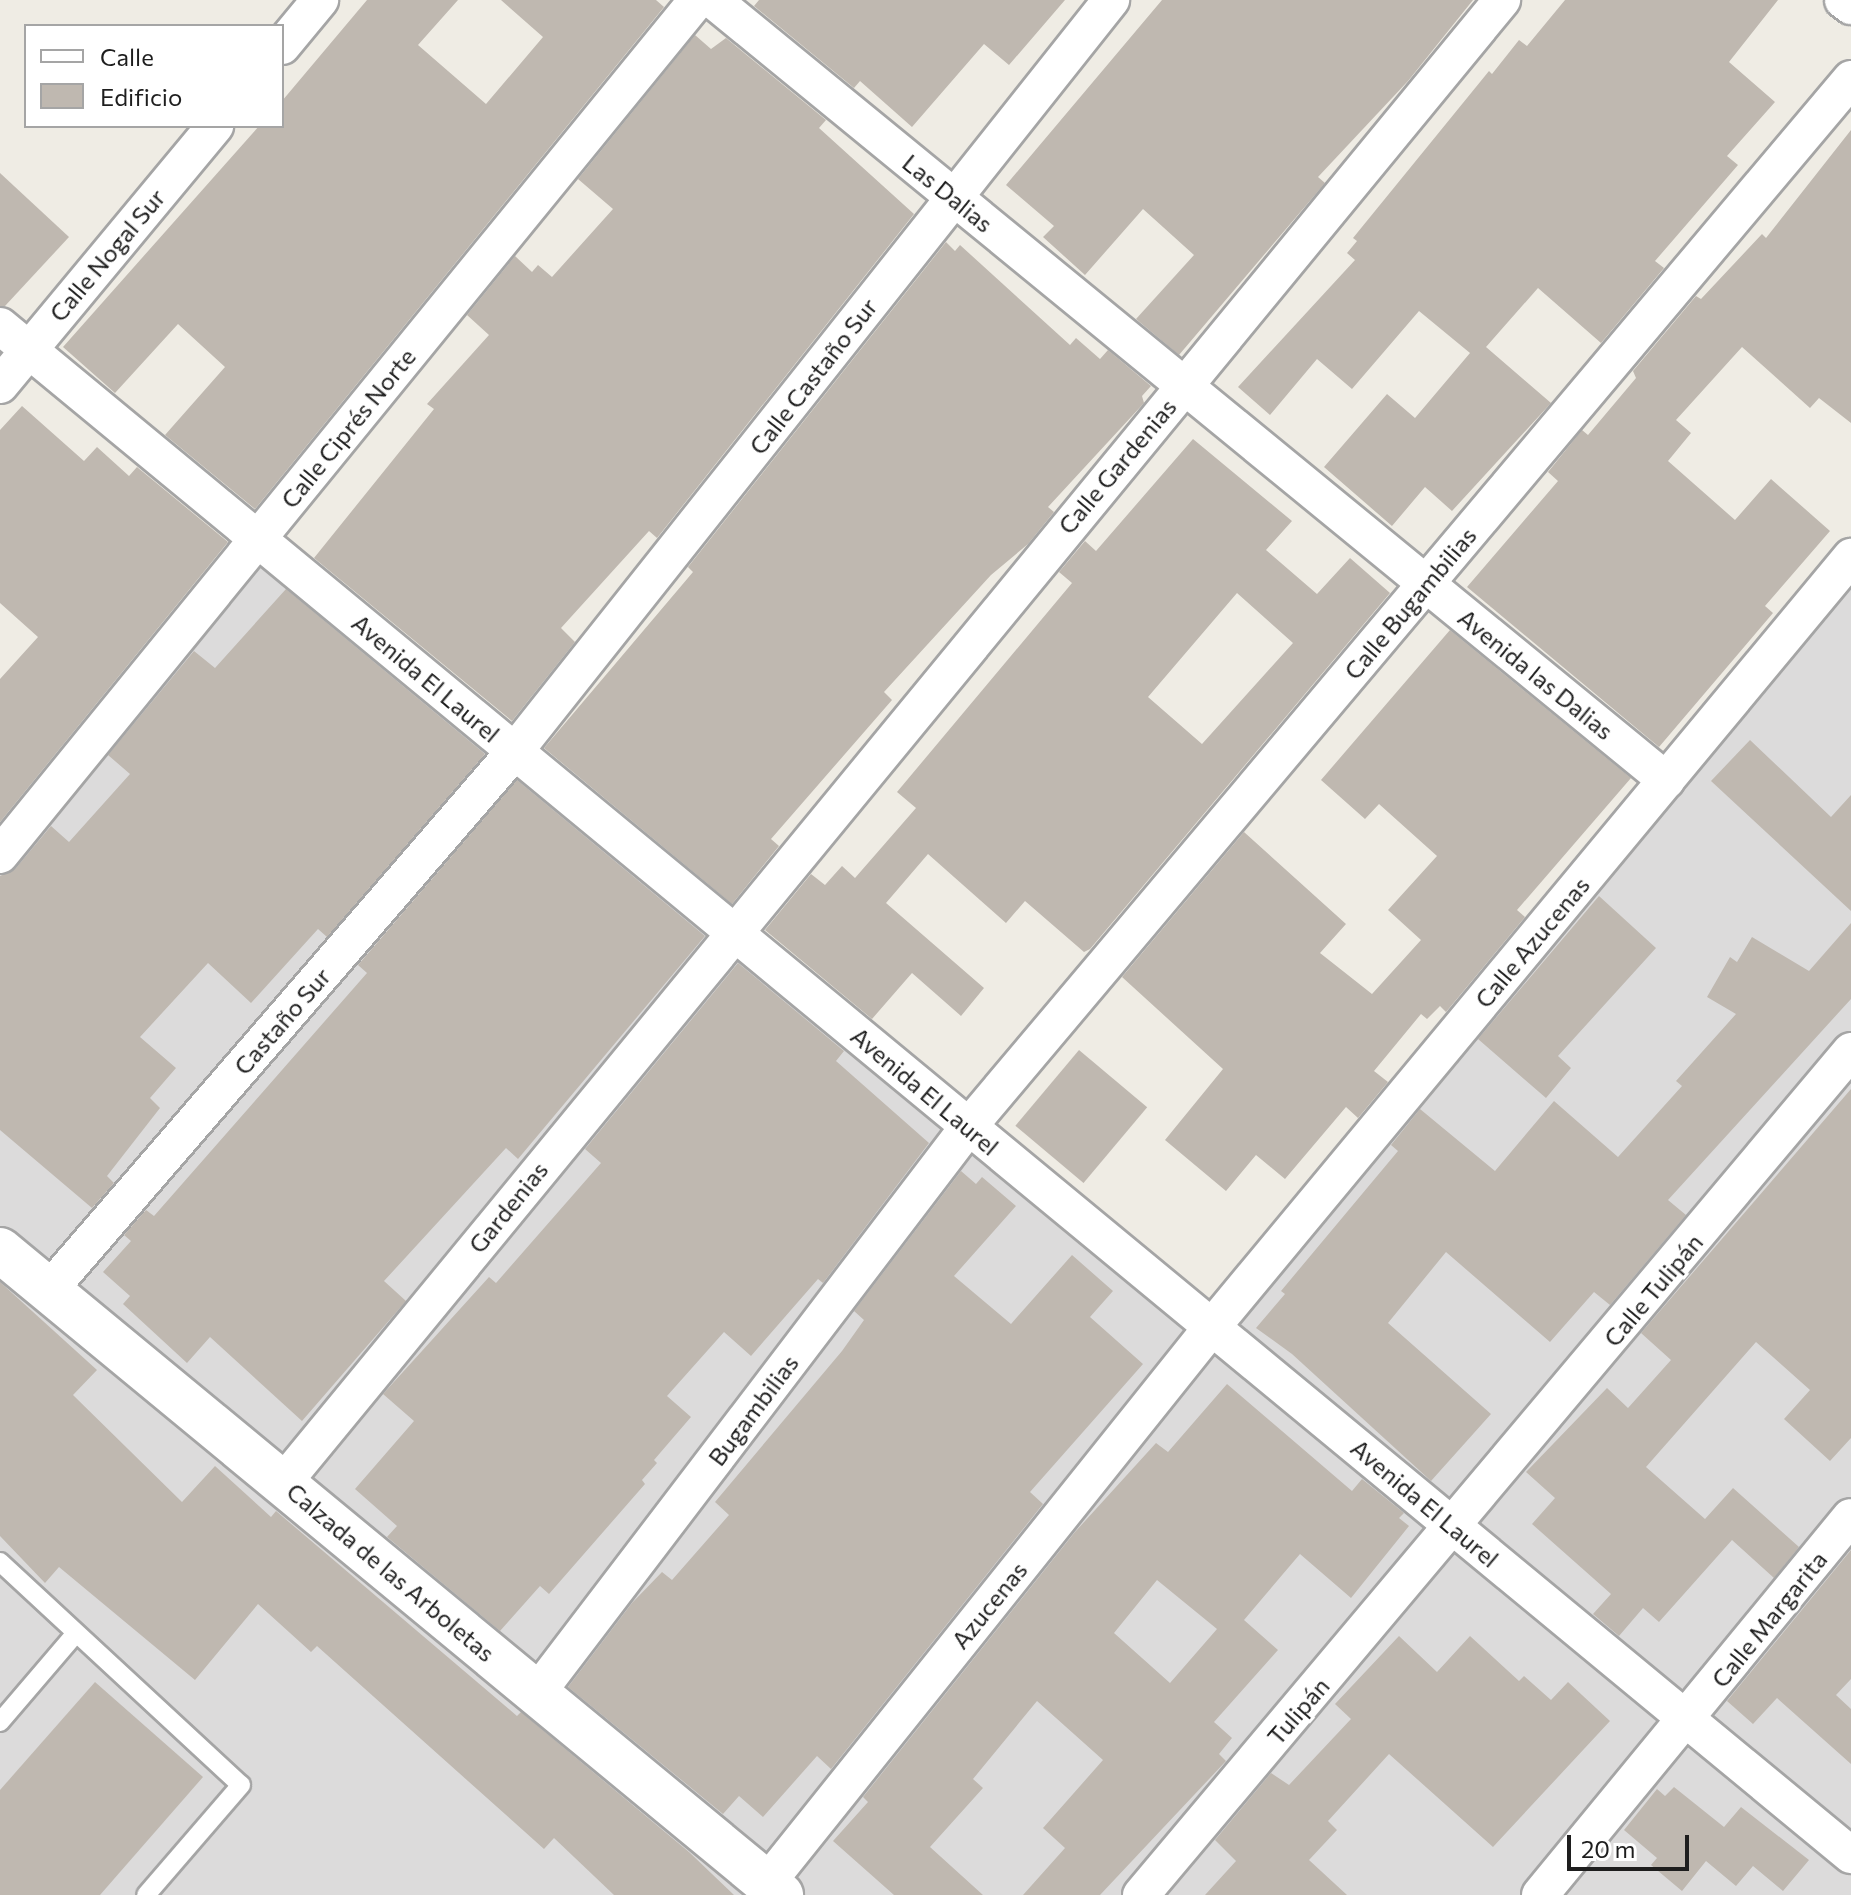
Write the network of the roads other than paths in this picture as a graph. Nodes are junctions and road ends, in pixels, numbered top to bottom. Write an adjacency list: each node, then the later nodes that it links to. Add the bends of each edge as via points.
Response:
1 (320, 0): 8 (street)
2 (697, 0): 16 (street, Calle Ciprés Norte)
3 (713, 0): 11 (street, Las Dalias)
4 (1111, 0): 11 (street, Calle Castaño Sur)
5 (1502, 0): 15 (street, Calle Gardenias)
6 (1843, 0): 7 (street)
7 (1851, 6)
8 (284, 44)
9 (1851, 79): 18 (street, Calle Bugambilias)
10 (213, 128): 13 (street, Calle Nogal Sur)
11 (954, 198): 15 (street, Las Dalias); 19 (street, Calle Castaño Sur)
12 (0, 326): 13 (street, Avenida El Laurel)
13 (29, 350): 14 (street, Calle Nogal Sur); 16 (street, Avenida El Laurel)
14 (0, 385)
15 (1184, 386): 18 (street, Avenida las Dalias); 22 (street, Calle Gardenias)
16 (258, 538): 19 (street, Avenida El Laurel); 21 (street, Calle Ciprés Norte)
17 (1851, 557): 20 (street, Calle Azucenas)
18 (1426, 584): 20 (street, Avenida las Dalias); 24 (street, Calle Bugambilias)
19 (515, 751): 22 (street, Avenida El Laurel); 26 (street, Castaño Sur)
20 (1666, 780): 27 (street, Calle Azucenas)
21 (0, 855)
22 (733, 931): 24 (street, Avenida El Laurel); 28 (street, Gardenias)
23 (1851, 1051): 30 (street, Calle Tulipán)
24 (969, 1126): 27 (street, Avenida El Laurel); 33 (street, Bugambilias)
25 (0, 1250): 26 (street, Calzada de las Arboletas)
26 (49, 1290): 28 (street, Calzada de las Arboletas)
27 (1212, 1327): 30 (street, Avenida El Laurel); 37 (street, Azucenas)
28 (283, 1483): 33 (street, Calzada de las Arboletas)
29 (1851, 1517): 34 (street, Calle Margarita)
30 (1455, 1528): 34 (street, Avenida El Laurel); 39 (street, Tulipán)
31 (0, 1562): 32 (lane)
32 (76, 1633): 35 (lane); 38 (lane, via 241,1785)
33 (537, 1693): 37 (street, Calzada de las Arboletas)
34 (1688, 1720): 36 (street, Avenida El Laurel); 40 (street, Calle Margarita)
35 (0, 1722)
36 (1851, 1855)
37 (774, 1889)
38 (146, 1895)
39 (1141, 1895)
40 (1540, 1895)

